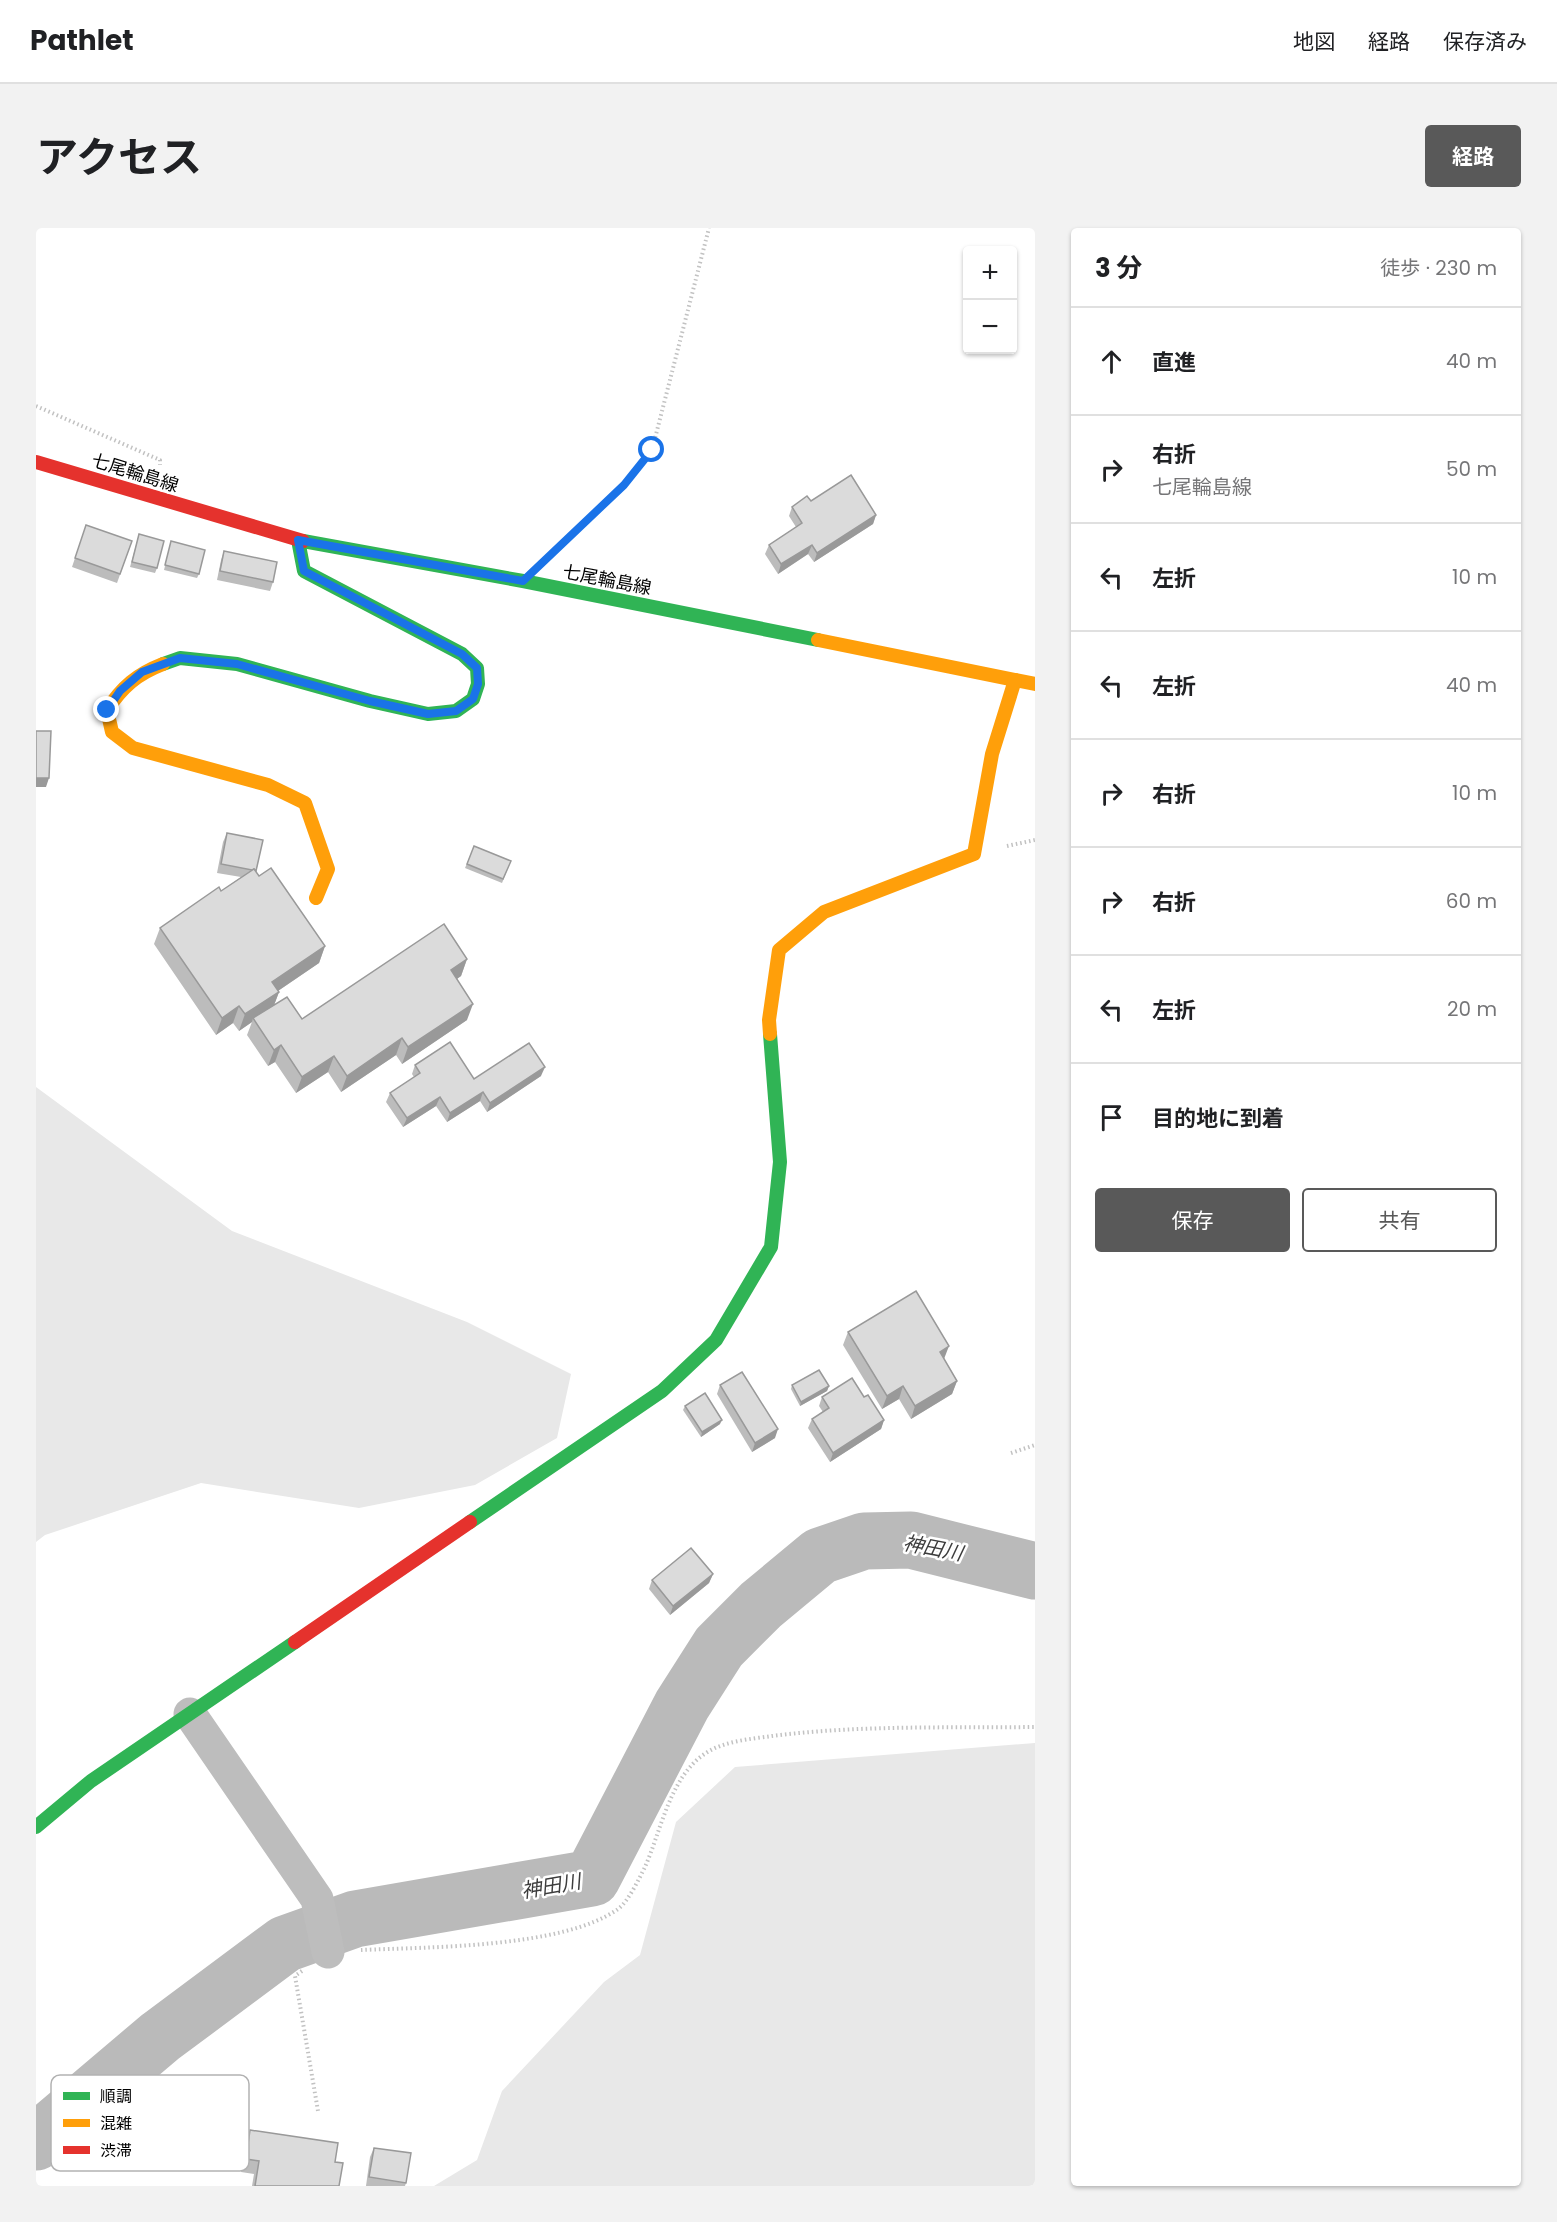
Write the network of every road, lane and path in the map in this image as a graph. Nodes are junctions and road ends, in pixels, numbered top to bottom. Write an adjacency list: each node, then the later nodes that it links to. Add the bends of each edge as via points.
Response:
1 (709, 228): 6 (path, via 652,450 624,485)
2 (36, 406): 4 (path, via 160,460)
3 (36, 462): 4 (street, 七尾輪島線)
4 (155, 497): 5 (street, 七尾輪島線)
5 (298, 540): 6 (street, 七尾輪島線); 9 (street, via 304,571 462,654 477,668 478,684 473,699 456,711 428,714 237,664 180,658 142,672 120,691 107,710 112,732 132,748 268,785 305,802 328,868)
6 (523, 581): 7 (street, 七尾輪島線)
7 (1015, 680): 8 (street, 七尾輪島線); 12 (street, via 992,754 974,854 824,912 779,950 769,1020 780,1162 771,1247 716,1340 663,1391)
8 (1035, 684)
9 (316, 898)
10 (1035, 1445): 11 (path)
11 (1011, 1453)
12 (190, 1714): 14 (street, via 91,1781); 15 (street, via 317,1899)
13 (1035, 1727): 15 (path, via 832,1728 738,1741 706,1753 688,1772 662,1815 644,1868 620,1907 597,1922 539,1938)
14 (36, 1827)
15 (328, 1952): 16 (path, via 295,1976)
16 (318, 2111)

